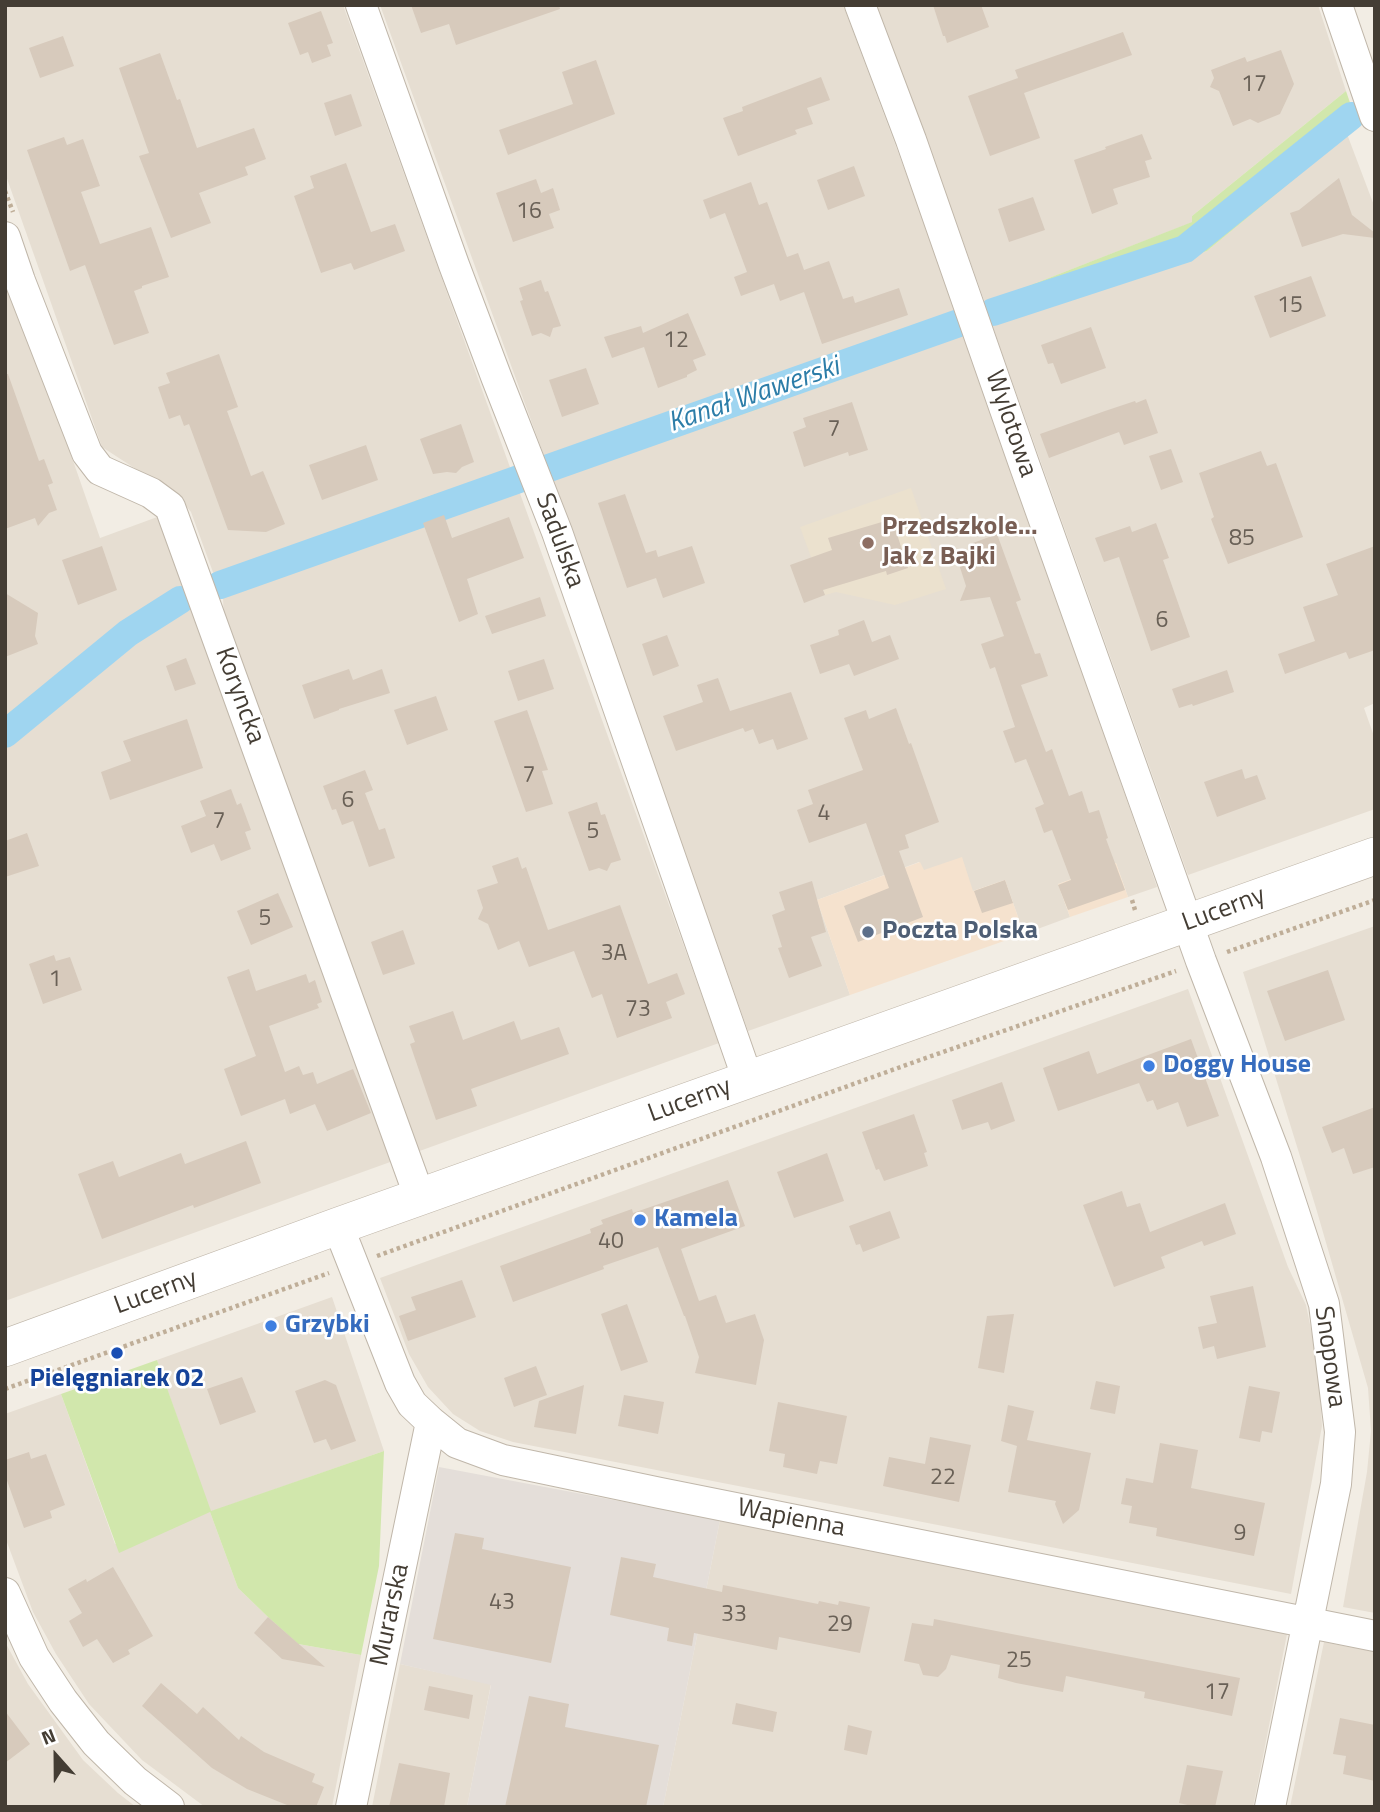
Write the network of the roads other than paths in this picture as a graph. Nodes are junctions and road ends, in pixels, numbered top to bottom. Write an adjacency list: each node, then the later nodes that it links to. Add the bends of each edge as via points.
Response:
1 (361, 5): 8 (street, Sadulska, via 473,316 558,532)
2 (860, 5): 7 (street, Wylotowa)
3 (1338, 5): 4 (street)
4 (1375, 116)
5 (5, 237): 9 (street, Koryncka, via 86,453 100,470 170,507)
6 (1375, 856): 7 (street, Lucerny)
7 (1188, 923): 8 (street, Lucerny); 14 (street, Snopowa, via 1276,1157 1324,1304 1340,1433 1336,1484)
8 (748, 1080): 9 (street, Lucerny)
9 (420, 1198): 10 (street, Lucerny)
10 (338, 1226): 11 (street, Lucerny); 12 (street, Wapienna, via 400,1383 412,1404)
11 (5, 1348)
12 (431, 1422): 14 (street, Wapienna, via 457,1443 503,1460); 17 (street, Murarska)
13 (5, 1593): 16 (street, via 34,1657 63,1701 96,1743 135,1782)
14 (1307, 1622): 15 (street, Wapienna); 18 (street, Snopowa)
15 (1375, 1636)
16 (169, 1807)
17 (351, 1807)
18 (1270, 1807)

